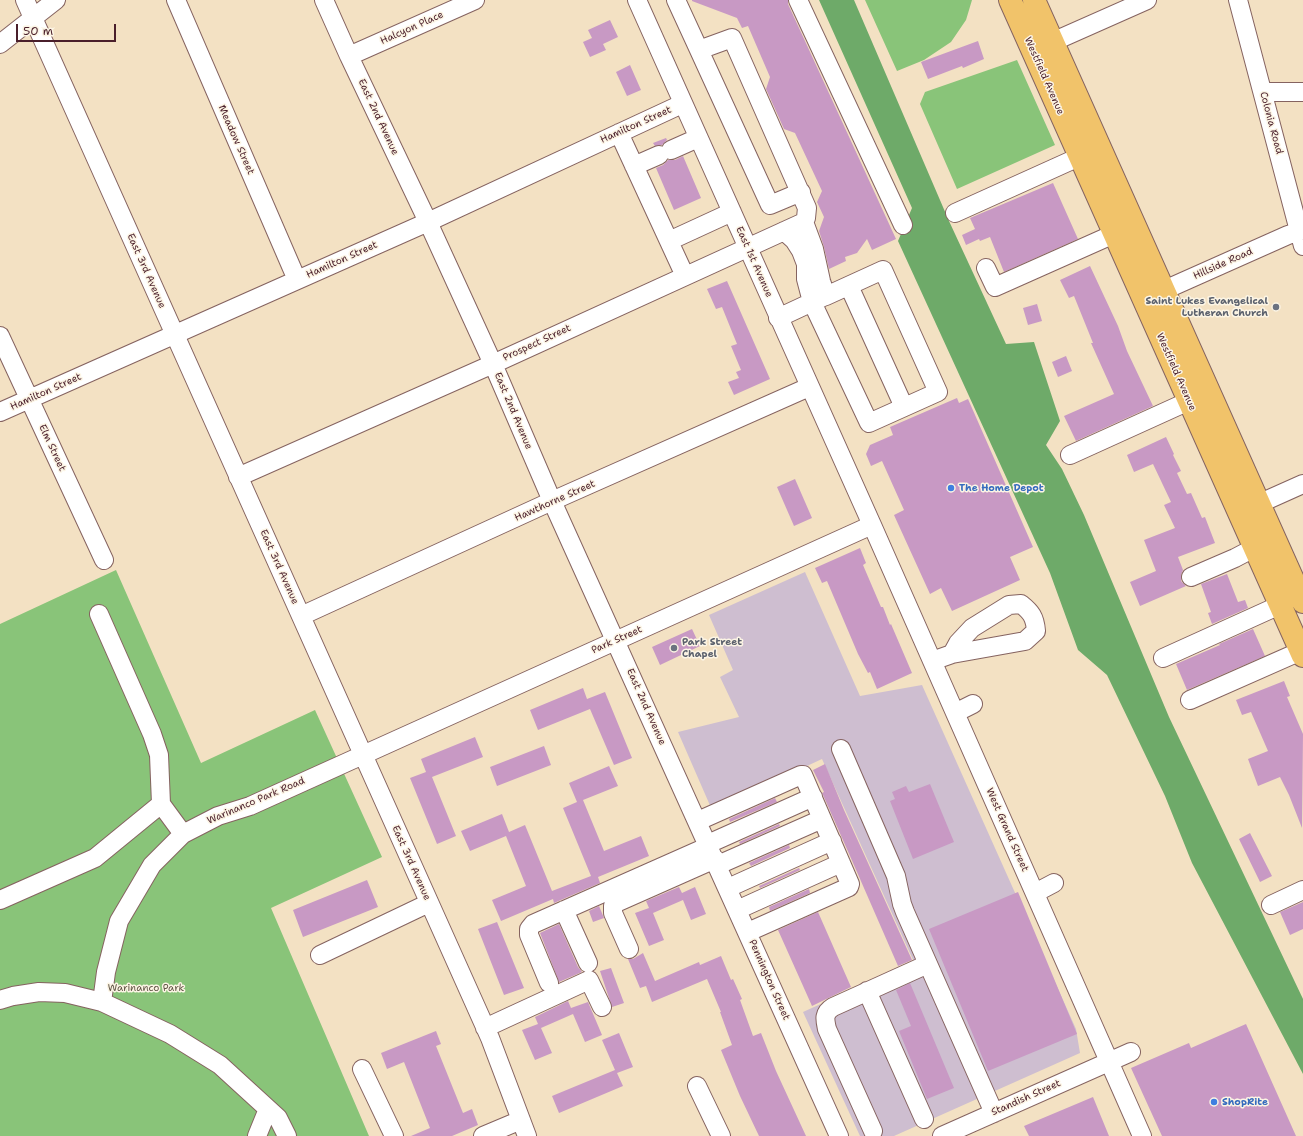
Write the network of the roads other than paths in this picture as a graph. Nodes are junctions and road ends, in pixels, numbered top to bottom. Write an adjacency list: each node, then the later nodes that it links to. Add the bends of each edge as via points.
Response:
1 (25, 0): 13 (street, East 3rd Avenue)
2 (56, 0): 13 (street)
3 (176, 0): 39 (street, Meadow Street)
4 (324, 0): 18 (street, East 2nd Avenue)
5 (475, 0): 18 (street, Halcyon Place)
6 (637, 0): 21 (street, East 1st Avenue)
7 (676, 0): 16 (street)
8 (798, 0): 31 (street)
9 (1010, 0): 17 (main road, Westfield Avenue)
10 (1034, 0): 14 (main road)
11 (1147, 0): 14 (street)
12 (1238, 0): 19 (street, Colonia Road)
13 (33, 17): 15 (street); 45 (street, East 3rd Avenue)
14 (1052, 42): 17 (street); 41 (main road)
15 (0, 44)
16 (698, 50): 26 (street, via 770,205); 26 (street, via 732,38)
17 (1033, 51): 24 (main road, Westfield Avenue)
18 (350, 56): 29 (street, East 2nd Avenue)
19 (1263, 92): 20 (street); 34 (street, Colonia Road)
20 (1303, 92)
21 (682, 104): 22 (street, Hamilton Street); 23 (street, East 1st Avenue)
22 (619, 133): 25 (street); 29 (street, Hamilton Street)
23 (698, 138): 25 (street); 27 (street, East 1st Avenue)
24 (1079, 157): 28 (street); 33 (main road, Westfield Avenue)
25 (634, 166): 35 (street)
26 (801, 192): 30 (street, via 807,208)
27 (732, 212): 35 (street); 36 (street, East 1st Avenue)
28 (955, 213)
29 (428, 222): 39 (street, Hamilton Street); 47 (street, East 2nd Avenue)
30 (804, 222): 32 (street, Prospect Street); 42 (street, via 814,249 821,281)
31 (903, 225)
32 (784, 232): 36 (street, Prospect Street); 42 (street, via 794,240 801,251 806,264 806,278)
33 (1114, 234): 37 (street, via 995,287); 43 (main road, Westfield Avenue)
34 (1302, 236): 41 (street, Hillside Road)
35 (669, 241): 38 (street)
36 (748, 248): 38 (street, Prospect Street); 44 (street, East 1st Avenue)
37 (986, 268)
38 (685, 276): 47 (street, Prospect Street)
39 (297, 280): 45 (street, Hamilton Street)
40 (849, 286): 42 (street); 51 (street); 51 (street, via 883,270 938,392)
41 (1164, 291): 43 (street, Hillside Road); 57 (main road)
42 (819, 299): 44 (street); 51 (street, via 869,423)
43 (1143, 300): 50 (main road, Westfield Avenue)
44 (778, 318): 48 (street, East 1st Avenue)
45 (175, 334): 49 (street, Hamilton Street); 54 (street, East 3rd Avenue)
46 (0, 336): 49 (street, Elm Street)
47 (493, 364): 54 (street, Prospect Street); 56 (street, East 2nd Avenue)
48 (809, 387): 56 (street, Hawthorne Street); 59 (street, East 1st Avenue)
49 (29, 399): 52 (street, Hamilton Street); 61 (street, Elm Street)
50 (1188, 401): 53 (street); 58 (main road, Westfield Avenue)
51 (904, 407)
52 (0, 412)
53 (1070, 455)
54 (238, 477): 66 (street, East 3rd Avenue)
55 (1303, 484): 57 (street)
56 (552, 501): 66 (street, Hawthorne Street); 67 (street, East 2nd Avenue)
57 (1259, 503): 58 (street); 63 (main road)
58 (1239, 513): 60 (main road, Westfield Avenue)
59 (872, 525): 67 (street, Park Street); 71 (street, West Grand Street)
60 (1254, 548): 62 (street); 64 (main road, Westfield Avenue)
61 (104, 560)
62 (1191, 577)
63 (1303, 602)
64 (1280, 605): 68 (main road, Westfield Avenue); 70 (street)
65 (99, 614): 78 (street, via 159,755)
66 (301, 616): 76 (street, East 3rd Avenue)
67 (616, 640): 76 (street, Park Street); 80 (street, East 2nd Avenue)
68 (1301, 650): 72 (street)
69 (952, 654): 69 (street, via 972,628 1009,605 1021,604 1030,611 1036,624 1036,631 1025,641); 71 (street)
70 (1163, 658)
71 (932, 661): 74 (street, West Grand Street)
72 (1190, 700)
73 (973, 704): 74 (street)
74 (955, 713): 88 (street, West Grand Street)
75 (841, 749): 98 (street, via 896,876 902,904)
76 (363, 754): 81 (street, Warinanco Park Road, via 250,806 218,816); 90 (street, East 3rd Avenue)
77 (813, 797): 79 (street); 80 (street, via 801,774); 83 (street)
78 (161, 804): 81 (street); 89 (street, via 95,858)
79 (822, 819): 82 (street); 83 (street)
80 (698, 822): 83 (street, Pennington Street)
81 (183, 834): 102 (street, Warinanco Park Road, via 152,865 119,921 106,972)
82 (832, 841): 84 (street); 86 (street)
83 (712, 853): 86 (street, Pennington Street); 92 (street); 95 (street, via 613,906 613,913)
84 (841, 863): 93 (street); 94 (street, via 849,887)
85 (1054, 883): 88 (street)
86 (728, 888): 93 (street, Pennington Street)
87 (1303, 890): 91 (street)
88 (1035, 893): 106 (street, West Grand Street)
89 (0, 900)
90 (429, 903): 96 (street); 104 (street, East 3rd Avenue)
91 (1271, 905)
92 (564, 910): 97 (street); 99 (street, via 533,924 529,929 529,935)
93 (738, 910): 94 (street, Pennington Street)
94 (748, 932): 121 (street, Pennington Street)
95 (629, 949)
96 (320, 955)
97 (588, 963)
98 (928, 964): 100 (street); 110 (street)
99 (549, 983)
100 (867, 991): 111 (street); 113 (street, via 830,1008 825,1020)
101 (0, 1000): 102 (street, via 39,992 65,993)
102 (102, 1002): 109 (street, via 170,1034 220,1065)
103 (602, 1007): 104 (street, via 589,980)
104 (485, 1028): 112 (street, East 3rd Avenue, via 502,1066)
105 (1131, 1052): 106 (street, Standish Street)
106 (1109, 1062): 110 (street, Standish Street); 115 (street, West Grand Street)
107 (362, 1068): 118 (street)
108 (697, 1086): 120 (street)
109 (268, 1109): 116 (street); 117 (street, via 278,1118)
110 (994, 1112): 114 (street, Standish Street)
111 (924, 1119)
112 (524, 1128): 119 (street)
113 (873, 1131)
114 (954, 1134)
115 (1140, 1135)
116 (257, 1136)
117 (287, 1136)
118 (394, 1136)
119 (483, 1136)
120 (721, 1136)
121 (839, 1136)

